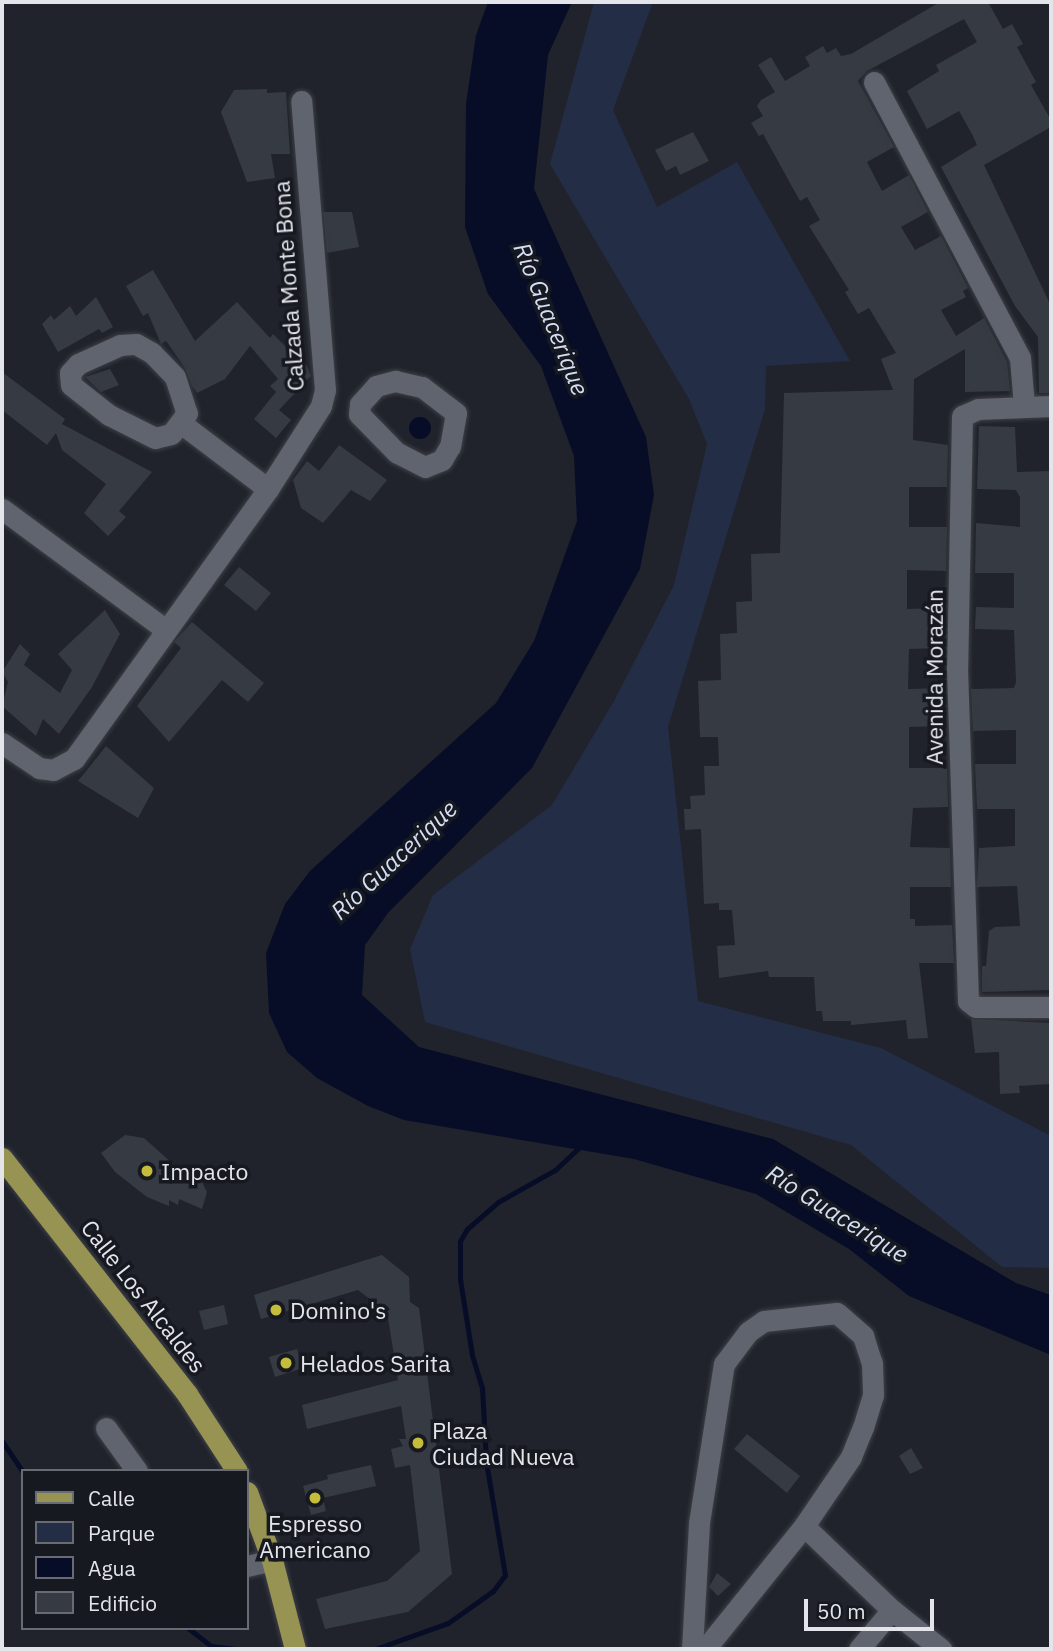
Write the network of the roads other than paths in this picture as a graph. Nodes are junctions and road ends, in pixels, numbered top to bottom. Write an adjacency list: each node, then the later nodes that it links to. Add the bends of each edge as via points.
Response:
1 (874, 82): 5 (street, via 1020,358)
2 (301, 101): 3 (street, Calzada Monte Bona)
3 (325, 390): 4 (street); 8 (street, Calzada Monte Bona, via 313,422)
4 (359, 404): 4 (street, via 359,414 376,433 397,453 425,467 442,460 450,446 456,413 422,387 395,381 376,386)
5 (1024, 406): 6 (street); 12 (street, Avenida Morazán, via 969,410 962,416 957,668 968,1001 976,1007)
6 (1051, 406)
7 (182, 424): 7 (street, via 187,413 175,377 152,353 135,344 120,345 78,364 70,373 71,385 109,415 155,438 172,434); 8 (street)
8 (268, 489): 10 (street, Calzada Monte Bona)
9 (2, 509): 10 (street)
10 (165, 629): 11 (street, Calzada Monte Bona, via 74,759 64,766 38,768)
11 (2, 743)
12 (1051, 1007)
13 (2, 1158): 16 (main road, Calle Los Alcaldes, via 187,1394)
14 (106, 1428): 15 (street)
15 (135, 1469)
16 (236, 1469)
17 (248, 1495): 19 (main road)
18 (804, 1526): 21 (street); 23 (street, via 851,1457 873,1395 872,1363 863,1336 837,1313 764,1321 748,1332 724,1364 699,1523); 24 (street)
19 (272, 1560): 20 (street); 22 (main road)
20 (248, 1566)
21 (892, 1610): 25 (street); 26 (street)
22 (294, 1644)
23 (692, 1649)
24 (705, 1649)
25 (859, 1649)
26 (941, 1649)

